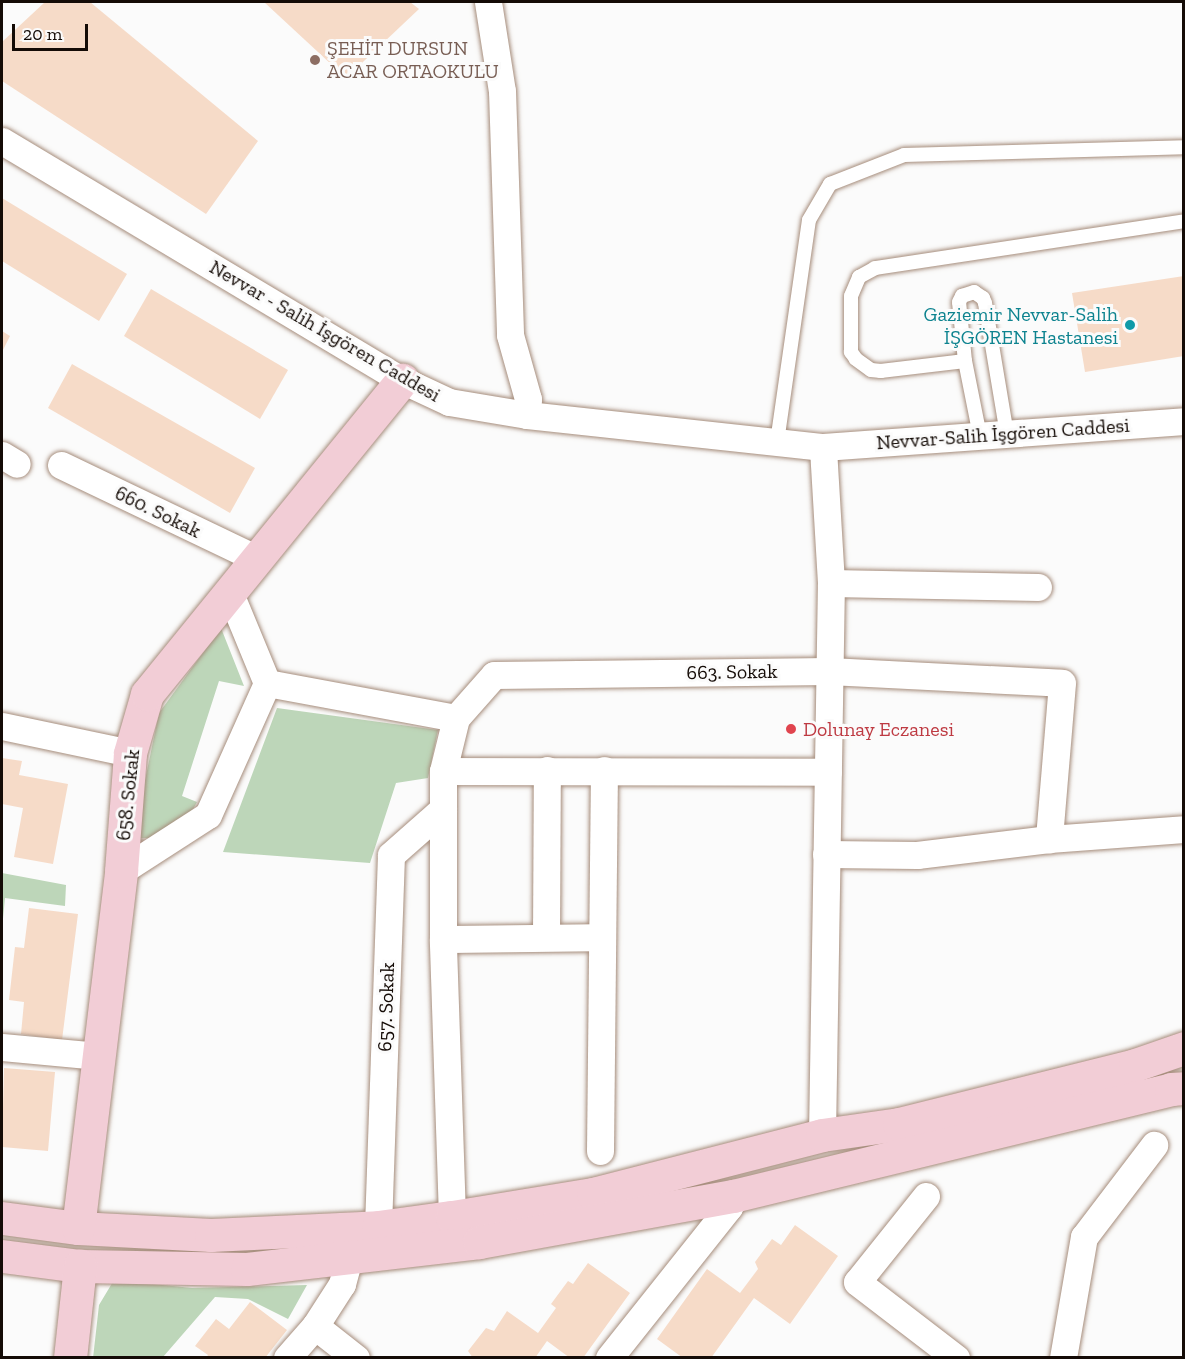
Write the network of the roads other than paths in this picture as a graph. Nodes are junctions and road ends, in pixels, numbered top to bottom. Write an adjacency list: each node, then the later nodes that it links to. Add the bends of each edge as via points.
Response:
1 (488, 2): 7 (street, via 502,91 510,335 528,399)
2 (2, 141): 6 (street, Nevvar - Salih İşgören Caddesi)
3 (1184, 147): 11 (lane, via 904,156 830,184 809,220)
4 (1184, 221): 5 (lane, via 875,268 858,277 851,296 851,352 862,365 880,371)
5 (965, 361): 9 (lane, via 960,302 962,296 974,292 985,303); 10 (lane)
6 (402, 380): 7 (street, Nevvar - Salih İşgören Caddesi, via 448,402); 14 (street, 658. Sokak)
7 (527, 415): 11 (street, Nevvar - Salih İşgören Caddesi)
8 (1184, 421): 9 (street, Nevvar-Salih İşgören Caddesi)
9 (1006, 434): 10 (street, Nevvar-Salih İşgören Caddesi)
10 (980, 436): 12 (street, Nevvar-Salih İşgören Caddesi)
11 (777, 442): 12 (street, Nevvar - Salih İşgören Caddesi)
12 (823, 447): 15 (street)
13 (61, 465): 14 (street, 660. Sokak)
14 (255, 558): 17 (street, 658. Sokak)
15 (831, 583): 16 (street); 18 (street)
16 (1038, 587)
17 (229, 591): 19 (street); 22 (street, 658. Sokak, via 147,694)
18 (829, 671): 20 (street, 663. Sokak, via 494,675); 26 (street); 29 (street, 663. Sokak, via 1062,683)
19 (267, 683): 20 (street); 31 (street, via 208,815)
20 (456, 718): 25 (street)
21 (2, 726): 22 (street)
22 (130, 753): 31 (street, 658. Sokak)
23 (547, 770): 24 (street); 25 (street); 33 (street)
24 (603, 770): 26 (street); 32 (street)
25 (443, 771): 27 (street)
26 (828, 772): 30 (street)
27 (443, 809): 34 (street); 47 (street, 657. Sokak, via 391,855)
28 (1184, 829): 29 (street)
29 (1049, 839): 30 (street, via 917,855)
30 (826, 854): 39 (street)
31 (121, 871): 37 (street, 658. Sokak)
32 (601, 937): 33 (street); 41 (street)
33 (546, 938): 34 (street)
34 (443, 939): 44 (street)
35 (2, 1047): 37 (street)
36 (1184, 1048): 39 (street, via 1134,1065 899,1124)
37 (99, 1056): 46 (street, 658. Sokak)
38 (1184, 1088): 42 (street)
39 (822, 1135): 44 (street, via 593,1194)
40 (1154, 1145): 57 (street, via 1084,1237)
41 (600, 1151)
42 (733, 1196): 49 (street, via 479,1242); 55 (street, via 729,1207)
43 (926, 1196): 56 (street, via 857,1282)
44 (452, 1217): 47 (street)
45 (2, 1218): 46 (street)
46 (78, 1227): 47 (street, via 211,1235)
47 (378, 1227)
48 (2, 1256): 50 (street)
49 (349, 1257): 50 (street, via 247,1269); 51 (street, via 342,1284)
50 (80, 1266): 52 (street)
51 (315, 1326): 53 (street); 54 (street)
52 (70, 1358)
53 (287, 1358)
54 (356, 1358)
55 (609, 1358)
56 (956, 1358)
57 (1063, 1358)

